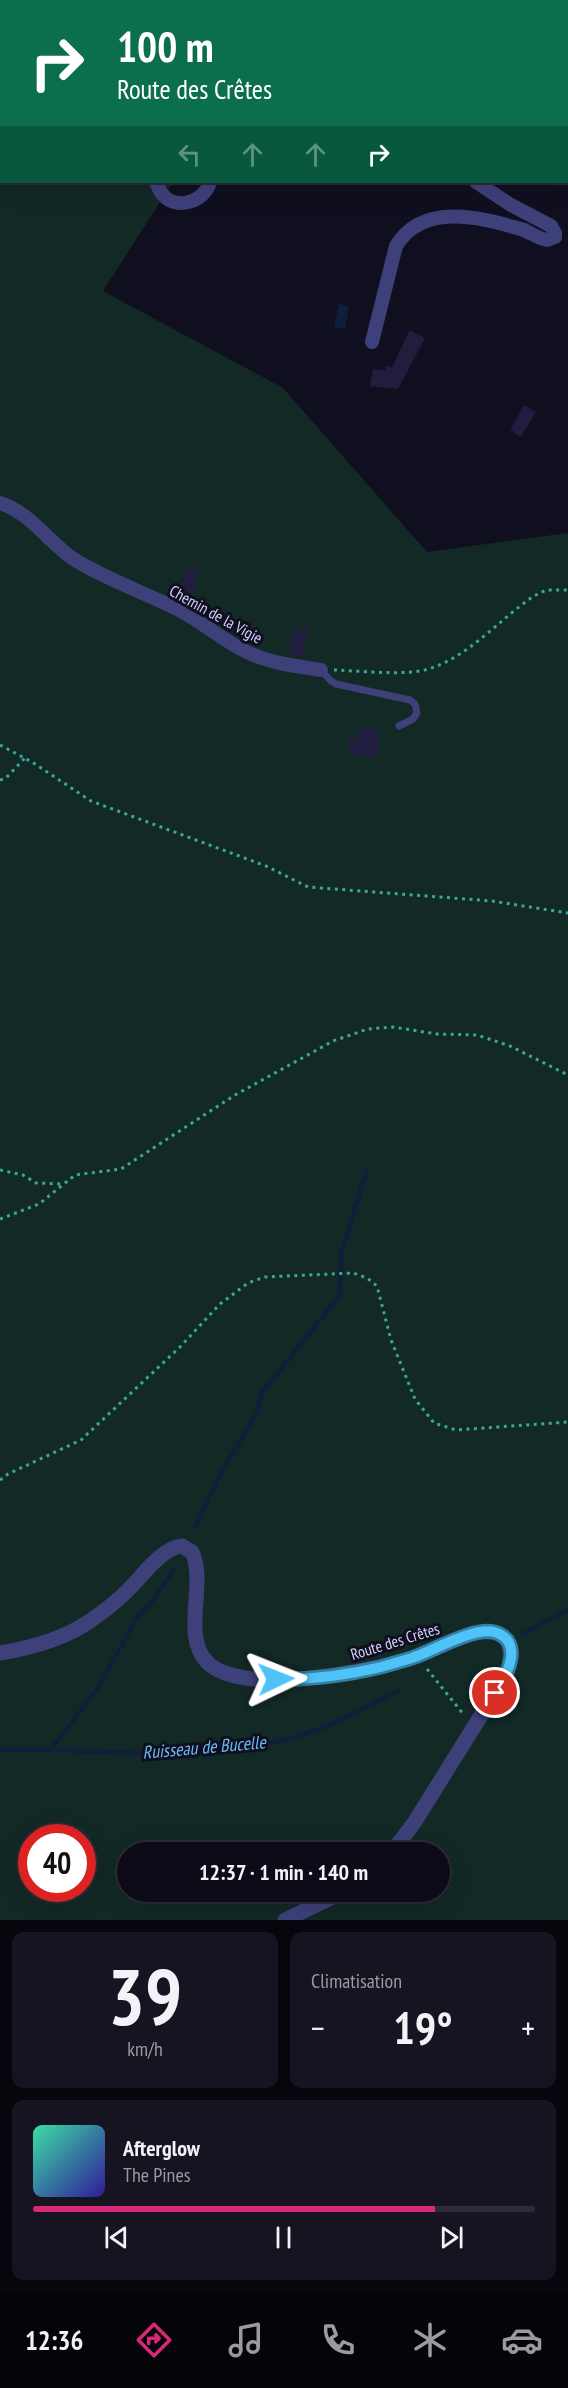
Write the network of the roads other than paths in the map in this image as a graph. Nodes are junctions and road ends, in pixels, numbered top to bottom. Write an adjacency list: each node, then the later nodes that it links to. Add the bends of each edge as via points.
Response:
1 (156, 183): 2 (street, via 161,194 171,202 186,203 201,196)
2 (209, 183)
3 (478, 183): 4 (street, via 551,226 555,237 547,240 520,229 467,217 442,217 418,224 396,246)
4 (372, 342)
5 (0, 503): 6 (street, Chemin de la Vigie, via 14,508 79,562 175,608 246,651)
6 (321, 670): 7 (lane, via 336,684 410,700 417,713)
7 (399, 726)
8 (0, 1653): 9 (street, Route des Crêtes, via 78,1629 117,1600 160,1557 182,1546 192,1552 196,1564 195,1619 201,1652 222,1672 264,1679 315,1678 368,1670 480,1632 495,1633 506,1640 512,1655 509,1668)
9 (400, 1842)
10 (322, 1902): 11 (street)
11 (285, 1920)

